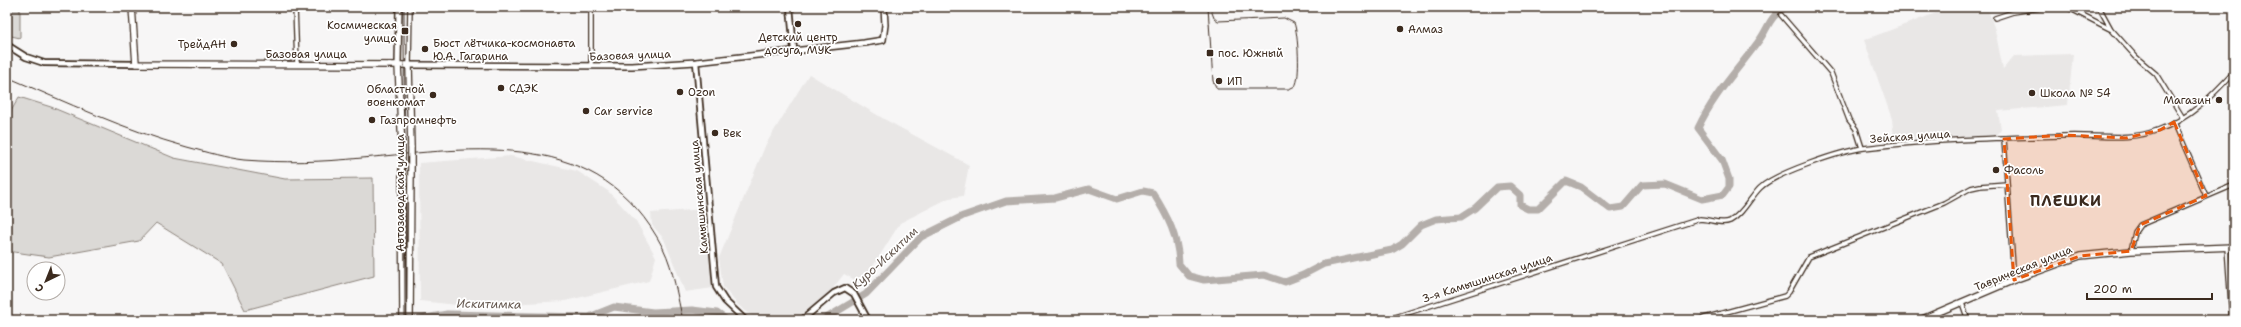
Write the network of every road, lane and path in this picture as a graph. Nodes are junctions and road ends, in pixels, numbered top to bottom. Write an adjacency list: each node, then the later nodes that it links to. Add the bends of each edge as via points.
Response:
1 (132, 7): 17 (main road)
2 (295, 7): 18 (street)
3 (399, 7): 19 (main road)
4 (410, 7): 20 (street)
5 (591, 7): 21 (street)
6 (790, 7): 15 (street)
7 (884, 7): 15 (main road, Базовая улица, via 883,40)
8 (2046, 7): 12 (street, via 2013,12)
9 (2067, 7): 13 (street)
10 (2099, 7): 13 (street)
11 (1781, 15): 26 (street, via 1831,73)
12 (1995, 18)
13 (2111, 29): 23 (street, via 2136,57 2156,74)
14 (7, 45): 17 (street, via 26,57 44,63)
15 (794, 50): 16 (main road, Базовая улица)
16 (696, 62): 21 (main road, Базовая улица); 39 (street, Камышинская улица, via 716,287 725,301)
17 (136, 64): 18 (main road, Базовая улица)
18 (297, 64): 19 (main road, Базовая улица)
19 (398, 65): 20 (main road, Базовая улица); 37 (main road, Автозаводская улица, bridge, via 402,148)
20 (409, 65): 21 (main road, Базовая улица); 38 (main road, Автозаводская улица, bridge)
21 (591, 66)
22 (2234, 72): 23 (street, Зейская улица, via 2214,95)
23 (2183, 118): 24 (street, Зейская улица)
24 (2174, 122): 25 (street, Зейская улица, via 2154,132 2126,138 2065,135); 29 (street)
25 (2004, 139): 26 (street, Зейская улица); 27 (street)
26 (1862, 148): 33 (street, Зейская улица, via 1826,157 1761,186 1730,220 1724,222 1700,219)
27 (2007, 184): 34 (street); 43 (street, via 1971,188 1944,203 1809,257 1785,296)
28 (2234, 185): 29 (street)
29 (2206, 196): 32 (street, via 2140,225 2135,232)
30 (2234, 247): 31 (main road, Таврическая улица)
31 (2227, 248): 32 (main road, Таврическая улица); 35 (street)
32 (2132, 251): 34 (main road, Таврическая улица, via 2080,256)
33 (1594, 253): 42 (street, 3-я Камышинская улица)
34 (2014, 280): 36 (main road, Таврическая улица)
35 (2232, 298): 46 (street)
36 (1962, 303): 44 (main road, Таврическая улица); 45 (street)
37 (403, 320)
38 (410, 320)
39 (745, 320)
40 (802, 320): 41 (street, via 845,288 854,294)
41 (868, 320)
42 (1386, 320)
43 (1699, 320)
44 (1920, 320)
45 (1968, 320)
46 (2232, 320)

